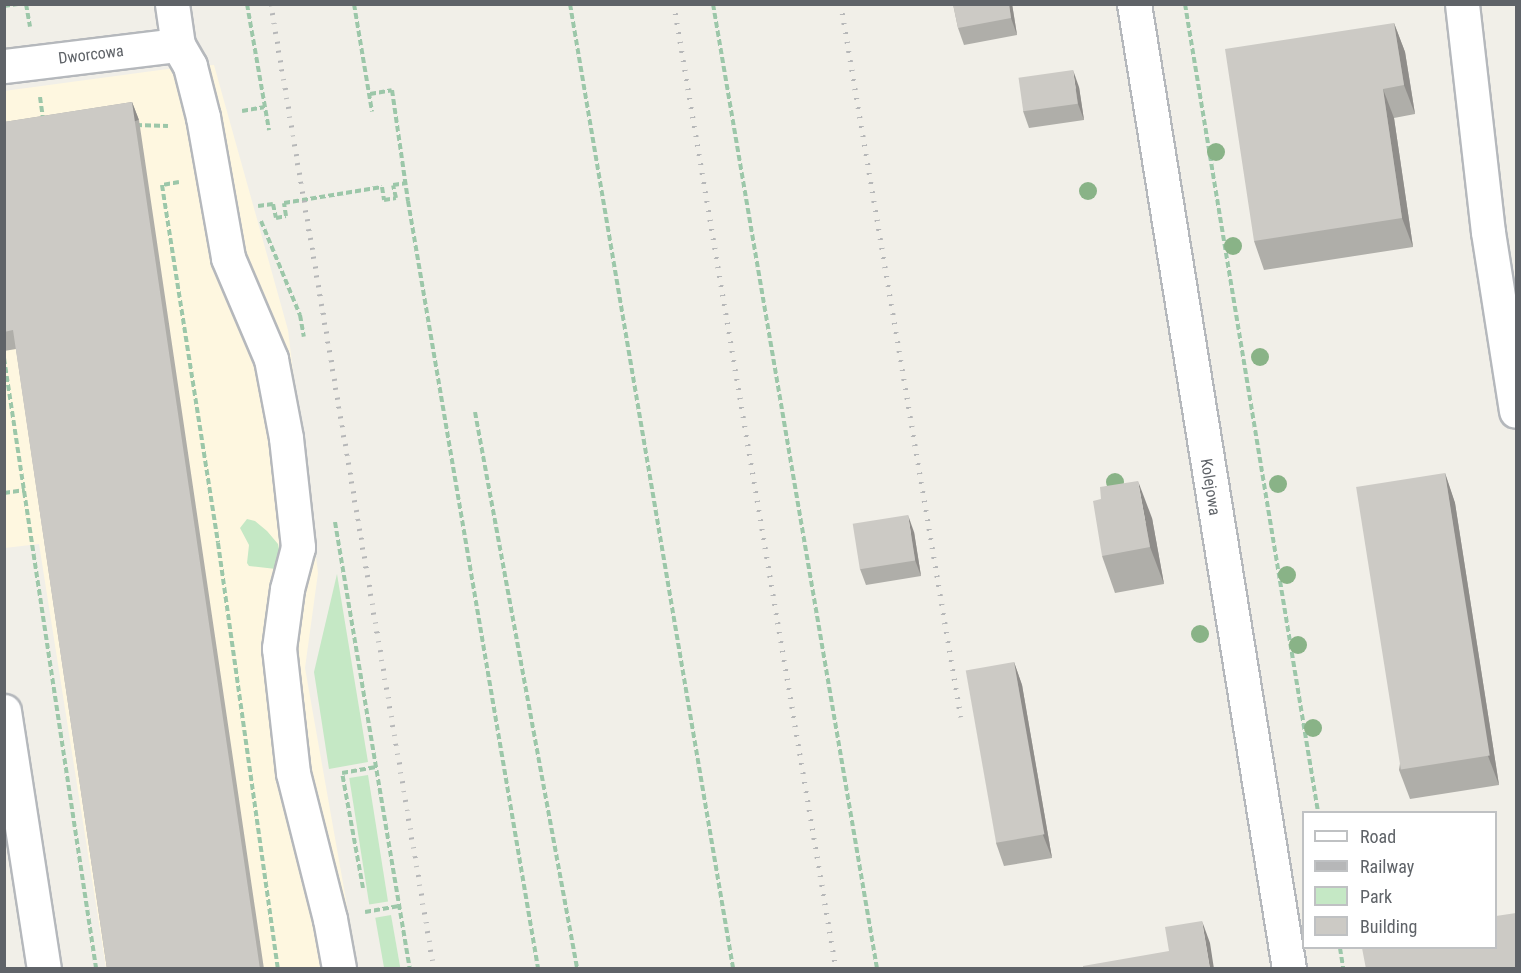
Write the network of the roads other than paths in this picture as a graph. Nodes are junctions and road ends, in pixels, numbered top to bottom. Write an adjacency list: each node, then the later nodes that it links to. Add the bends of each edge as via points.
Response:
1 (172, 4): 4 (street)
2 (1134, 4): 10 (street, Kolejowa)
3 (1462, 4): 6 (street, via 1488,232)
4 (178, 45): 5 (street, Dworcowa); 9 (street, via 190,66 203,117 228,258 271,359 286,438 298,547 287,589 279,648 293,773)
5 (4, 66)
6 (1516, 411)
7 (4, 711): 8 (street)
8 (44, 969)
9 (339, 969)
10 (1289, 969)

